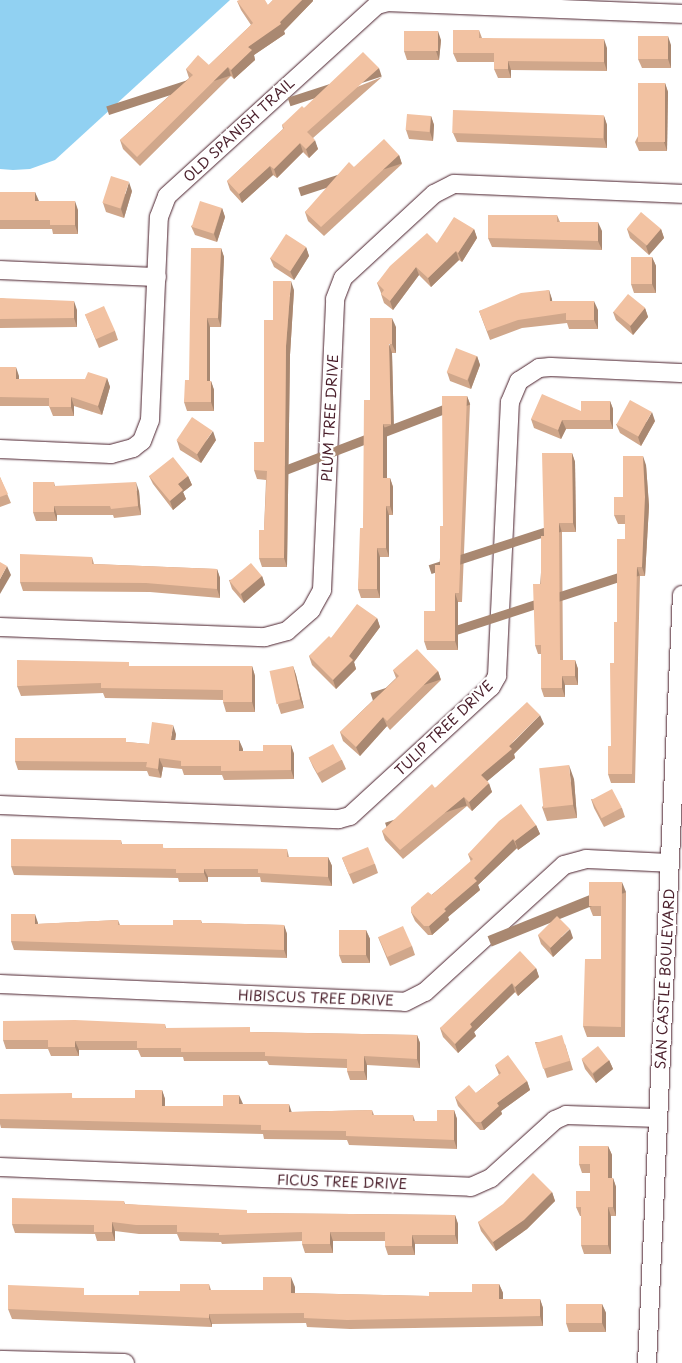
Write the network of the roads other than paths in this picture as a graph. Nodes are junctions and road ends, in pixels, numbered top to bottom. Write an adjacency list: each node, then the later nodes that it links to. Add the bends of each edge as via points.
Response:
1 (682, 14): 4 (street, OLD SPANISH TRAIL, via 388,2 377,5 167,196 160,217)
2 (682, 194): 8 (street, PLUM TREE DRIVE, via 454,184 434,194 343,278 335,299 322,590 311,610 287,631 265,637)
3 (0, 270): 4 (street)
4 (157, 276): 6 (street, OLD SPANISH TRAIL, via 150,420 142,441 133,448 111,454)
5 (682, 373): 9 (street, TULIP TREE DRIVE, via 550,367 539,368 519,381 510,402 497,676 484,693 350,816 338,819)
6 (0, 449)
7 (682, 595): 10 (street, SAN CASTLE BOULEVARD)
8 (0, 627)
9 (0, 805)
10 (670, 863): 11 (street, HIBISCUS TREE DRIVE, via 586,859 564,865 425,992 405,1002); 12 (street, SAN CASTLE BOULEVARD)
11 (0, 984)
12 (658, 1118): 13 (street, FICUS TREE DRIVE, via 566,1116 555,1120 491,1178 471,1188); 16 (street, SAN CASTLE BOULEVARD)
13 (0, 1168)
14 (0, 1360): 15 (street)
15 (125, 1363)
16 (647, 1363)

